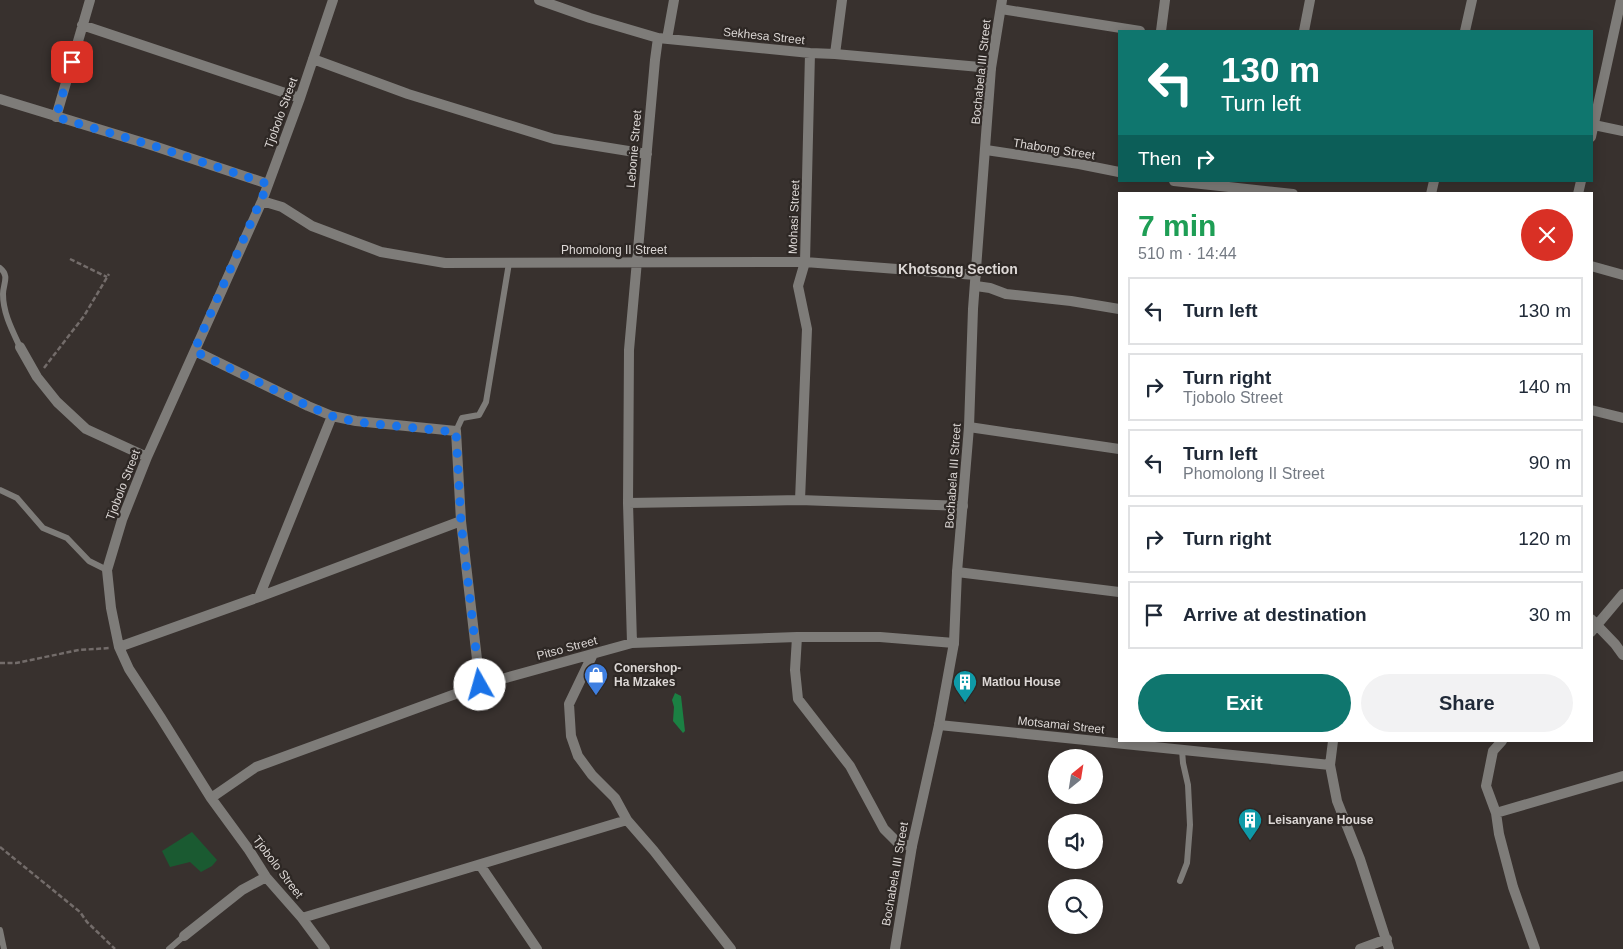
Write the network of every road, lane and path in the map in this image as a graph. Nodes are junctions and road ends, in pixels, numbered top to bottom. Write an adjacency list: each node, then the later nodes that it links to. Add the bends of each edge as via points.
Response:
1 (90, 0): 11 (street)
2 (333, 0): 19 (street, Tjobolo Street)
3 (539, 0): 16 (street, Sekhesa Street)
4 (674, 0): 16 (street, Lebonie Street)
5 (842, 0): 18 (street)
6 (1165, 0): 13 (street)
7 (1310, 0): 14 (street)
8 (1472, 0): 15 (street)
9 (1621, 0): 24 (street)
10 (1001, 5): 12 (street); 20 (street, Bochabela III Street)
11 (82, 25): 21 (street); 23 (street)
12 (1135, 30)
13 (1161, 30)
14 (1304, 30)
15 (1465, 30)
16 (662, 38): 17 (street, Sekhesa Street); 28 (street, Lebonie Street, via 654,60)
17 (810, 53): 18 (street, Sekhesa Street); 36 (street, Mohasi Street)
18 (835, 54): 20 (street, Sekhesa Street)
19 (314, 59): 21 (street, Tjobolo Street); 28 (street, via 408,94 554,140)
20 (991, 68): 27 (street, Bochabela III Street)
21 (300, 98): 31 (street, Tjobolo Street)
22 (0, 99): 23 (street)
23 (56, 117): 31 (street)
24 (1594, 124): 25 (street); 26 (street)
25 (1593, 128)
26 (1623, 131)
27 (986, 150): 29 (street, Thabong Street); 40 (street, Bochabela III Street)
28 (646, 154): 35 (street, Lebonie Street)
29 (1118, 172)
30 (1183, 182): 32 (street)
31 (268, 184): 33 (street, Tjobolo Street)
32 (1275, 192)
33 (262, 201): 37 (street, Phomolong II Street, via 282,207 312,226 380,252 445,263); 45 (street, Tjobolo Street)
34 (70, 259): 46 (path, via 108,276 84,316)
35 (637, 262): 36 (street, Phomolong II Street); 37 (street, Phomolong II Street); 56 (street, Lebonie Street, via 629,350)
36 (805, 262): 40 (street, Phomolong II Street); 55 (street, Mohasi Street, via 798,286 806,329)
37 (509, 263): 51 (lane, via 486,402 479,415 462,418)
38 (1593, 267): 41 (street)
39 (0, 268): 44 (lane, via 6,278 3,294 7,320)
40 (976, 275): 42 (street, Bochabela III Street)
41 (1623, 275)
42 (976, 286): 43 (street, via 1006,294); 50 (street, Bochabela III Street)
43 (1118, 309)
44 (20, 347): 46 (street)
45 (194, 351): 48 (street); 53 (street, Tjobolo Street)
46 (37, 377): 53 (street, via 57,402 86,429)
47 (1593, 410): 49 (street)
48 (332, 416): 51 (street, via 356,422); 63 (street)
49 (1623, 418)
50 (969, 427): 52 (street); 57 (street, Bochabela III Street)
51 (456, 432): 58 (street)
52 (1118, 449)
53 (147, 457): 59 (street, Tjobolo Street, via 122,520)
54 (0, 490): 59 (lane, via 18,498 43,528 68,538 89,561)
55 (800, 500): 56 (street); 57 (street)
56 (628, 503): 66 (street, Lebonie Street)
57 (963, 506): 60 (street, Bochabela III Street)
58 (461, 522): 63 (street); 72 (street)
59 (108, 570): 68 (street, Tjobolo Street)
60 (957, 572): 61 (street); 67 (street, Bochabela III Street)
61 (1118, 592)
62 (1623, 594): 64 (street)
63 (259, 598): 68 (street)
64 (1593, 625): 70 (street, via 1616,644)
65 (798, 637): 66 (street, Pitso Street); 67 (street, Pitso Street, via 880,636); 82 (street, via 795,670 798,699 850,766 884,829 899,844)
66 (632, 643): 69 (street, Pitso Street)
67 (954, 643): 73 (street, Bochabela III Street)
68 (119, 647): 71 (path); 79 (street, Tjobolo Street, via 129,669)
69 (593, 654): 72 (street, Pitso Street); 81 (street, via 569,704 572,736 578,756 615,798)
70 (1623, 655)
71 (0, 663)
72 (480, 685): 79 (street, Pitso Street, via 256,767)
73 (938, 724): 76 (street, Motsamai Street); 82 (street, Bochabela III Street)
74 (1333, 742): 77 (street)
75 (1500, 742): 80 (street, via 1493,751 1486,786)
76 (1182, 750): 77 (street, Motsamai Street); 86 (lane, via 1190,825 1187,863)
77 (1330, 765): 90 (street, via 1337,801)
78 (1623, 776): 80 (street)
79 (211, 798): 85 (street, Tjobolo Street)
80 (1496, 813): 99 (street, via 1511,878)
81 (627, 820): 84 (street); 96 (street)
82 (912, 846): 97 (street, Bochabela III Street)
83 (0, 847): 92 (path, via 80,912)
84 (480, 865): 87 (street); 95 (street)
85 (266, 877): 87 (street, Tjobolo Street); 89 (street, via 242,890)
86 (1180, 881)
87 (302, 918): 94 (street, Tjobolo Street)
88 (0, 930): 91 (lane)
89 (184, 936): 93 (lane)
90 (1388, 944): 98 (street)
91 (4, 949)
92 (115, 949)
93 (169, 949)
94 (324, 949)
95 (537, 949)
96 (731, 949)
97 (895, 949)
98 (1360, 949)
99 (1535, 949)

